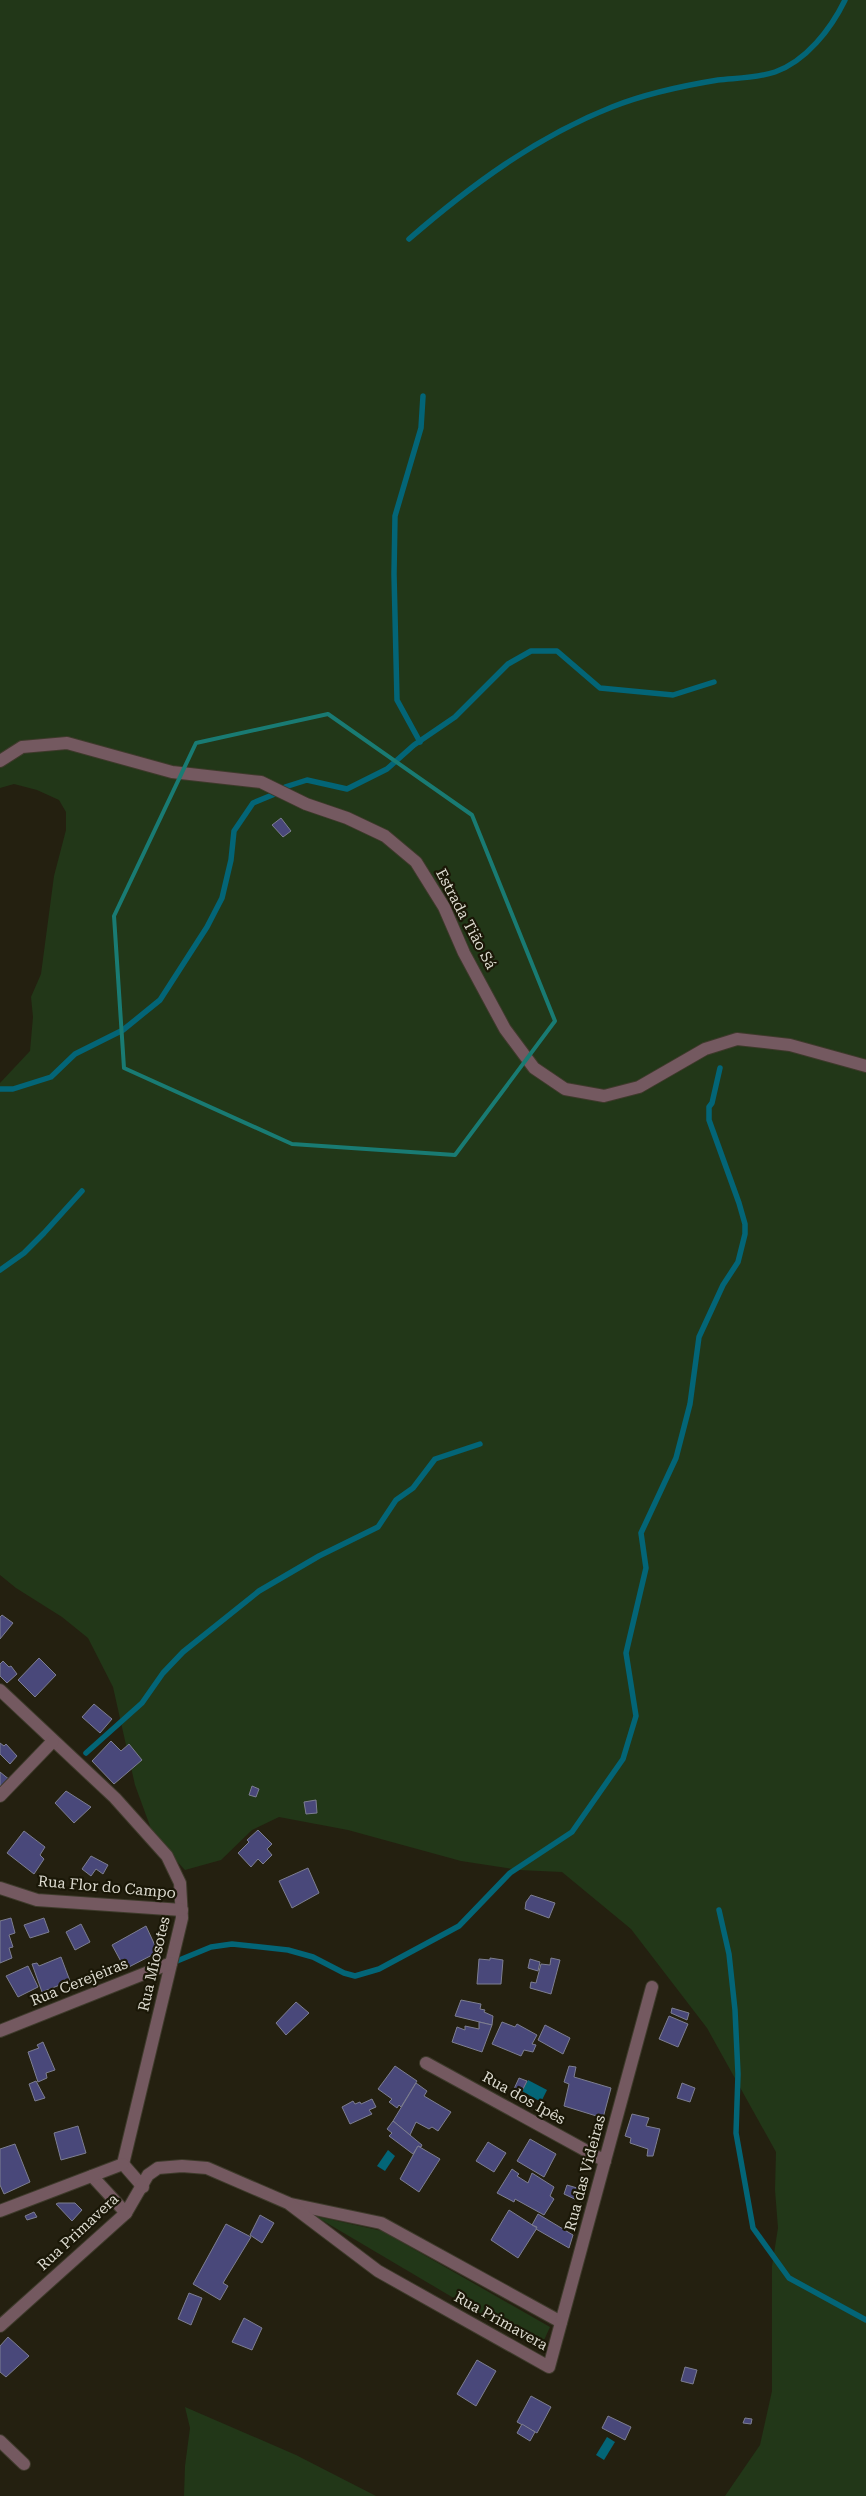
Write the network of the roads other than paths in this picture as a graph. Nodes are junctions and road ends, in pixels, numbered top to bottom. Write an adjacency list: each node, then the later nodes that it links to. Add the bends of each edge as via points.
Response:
1 (0, 761): 2 (street, Estrada Tião Sá, via 22,747 67,743 172,772 261,782 384,836 416,862 444,907 464,953 505,1029 534,1068 565,1089 604,1096 639,1087 705,1049 737,1038 790,1045)
2 (866, 1066)
3 (0, 1690): 4 (street, Rua Miosotes)
4 (53, 1740): 5 (street); 7 (street, Rua Miosotes, via 115,1798 167,1856 180,1884)
5 (0, 1796)
6 (0, 1888): 7 (street, Rua Flor do Campo, via 37,1900)
7 (182, 1910): 8 (street, Rua Miosotes)
8 (171, 1963): 10 (street, Rua Cerejeiras); 13 (street, Rua Miosotes)
9 (652, 1987): 12 (street, Rua das Videiras)
10 (0, 2031)
11 (426, 2064): 12 (street, Rua dos Ipês)
12 (605, 2161): 19 (street, Rua das Videiras)
13 (123, 2164): 14 (street); 15 (street)
14 (92, 2176): 17 (street); 18 (street)
15 (143, 2187): 16 (street, Rua Primavera, via 148,2175 158,2168 207,2168); 18 (street, Rua Primavera)
16 (288, 2203): 19 (street, Rua Primavera, via 381,2223); 21 (street, Rua Primavera, via 378,2271)
17 (0, 2211)
18 (126, 2214): 20 (street, Rua Primavera)
19 (561, 2322): 21 (street, Rua das Videiras)
20 (0, 2326)
21 (549, 2367)
22 (0, 2441): 23 (street)
23 (24, 2464)

